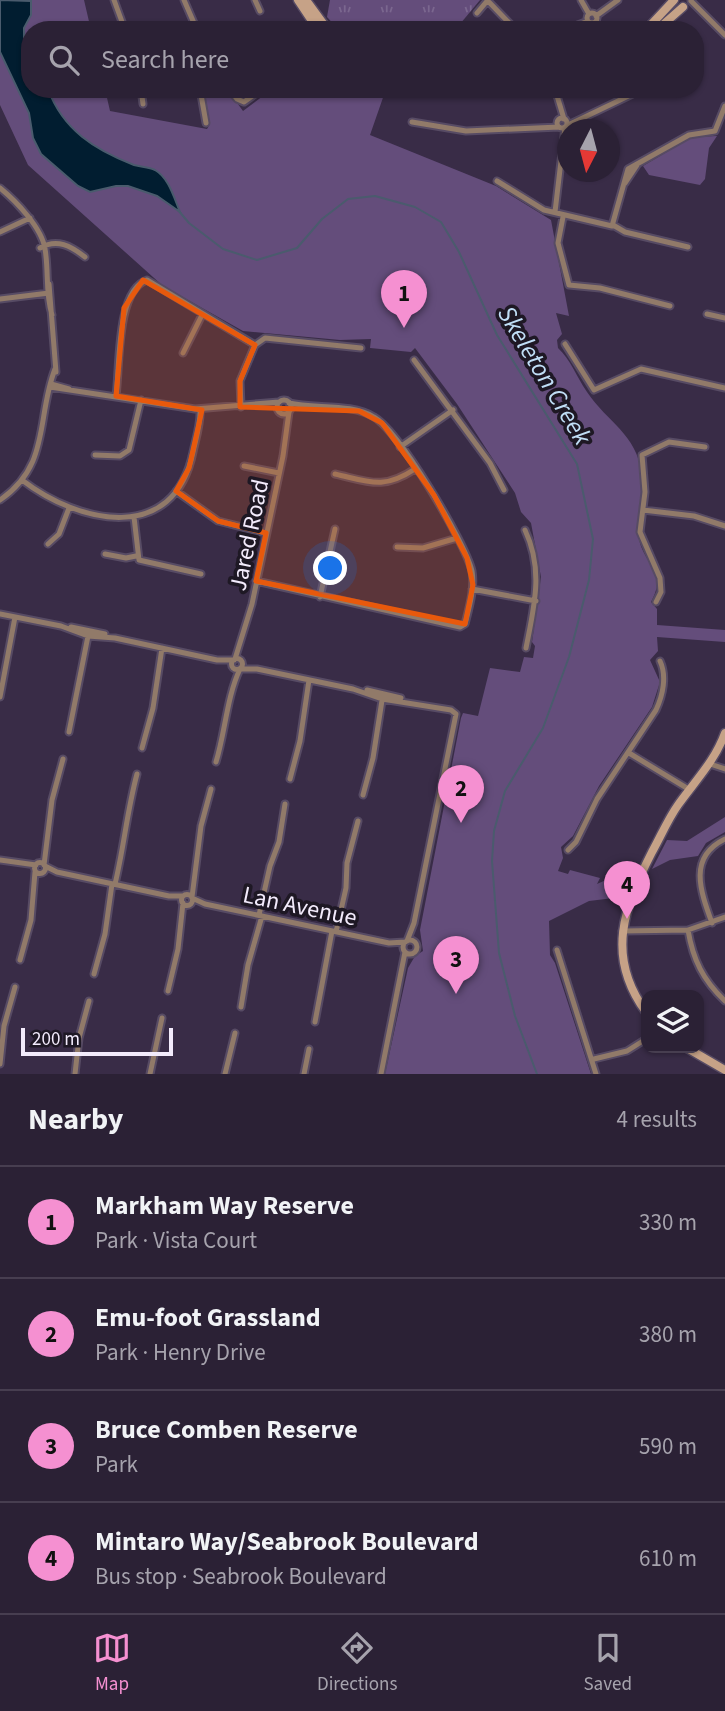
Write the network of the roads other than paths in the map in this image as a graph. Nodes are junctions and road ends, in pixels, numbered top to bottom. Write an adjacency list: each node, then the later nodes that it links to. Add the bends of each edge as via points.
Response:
1 (114, 0): 15 (street)
2 (184, 0): 16 (street)
3 (255, 0): 11 (street)
4 (298, 0): 17 (street)
5 (306, 0): 18 (street)
6 (488, 0): 12 (street); 19 (street)
7 (581, 0): 13 (street)
8 (618, 0): 14 (street)
9 (674, 0): 10 (street); 22 (street)
10 (689, 3): 23 (street); 24 (street)
11 (260, 11)
12 (477, 13)
13 (589, 13): 14 (street); 20 (street)
14 (596, 16): 21 (street)
15 (122, 21)
16 (193, 21)
17 (317, 21)
18 (319, 21)
19 (508, 21)
20 (588, 21)
21 (594, 21)
22 (654, 21)
23 (668, 21)
24 (725, 35)
25 (142, 98): 29 (street)
26 (201, 98): 34 (street)
27 (558, 98): 31 (street)
28 (623, 98): 32 (street)
29 (143, 104)
30 (725, 106): 42 (street, via 715,131 689,135 637,165 625,183)
31 (562, 119)
32 (576, 119)
33 (412, 122): 35 (street, via 482,132)
34 (205, 124)
35 (557, 124)
36 (496, 181): 39 (street)
37 (558, 182): 39 (street)
38 (0, 188): 41 (street)
39 (555, 212): 40 (street)
40 (564, 217): 42 (street); 49 (street, via 558,243 569,285)
41 (28, 219): 43 (street); 44 (street)
42 (614, 225): 45 (street, via 625,232)
43 (0, 232)
44 (43, 247): 46 (street, via 68,244); 47 (street)
45 (688, 247)
46 (85, 257)
47 (49, 294): 48 (street); 58 (street, via 55,369)
48 (0, 299)
49 (670, 306)
50 (707, 314): 52 (street)
51 (202, 315): 54 (street); 56 (street); 60 (street, via 151,281 140,283 123,312)
52 (725, 318)
53 (565, 344): 59 (street, via 595,390 641,369)
54 (256, 345): 55 (street, via 265,338); 65 (street, via 240,381)
55 (362, 348)
56 (183, 353)
57 (414, 360): 68 (street)
58 (52, 386): 60 (street); 79 (street, via 38,448)
59 (725, 388)
60 (116, 396): 61 (street)
61 (141, 400): 67 (street); 74 (street, via 129,450 120,456)
62 (279, 402): 63 (street); 64 (street); 69 (street)
63 (289, 403): 66 (street); 70 (street)
64 (259, 405): 65 (street); 69 (street)
65 (241, 407): 67 (street)
66 (307, 407): 70 (street); 72 (street, via 373,415)
67 (200, 409): 81 (street, via 191,462)
68 (453, 410): 72 (street); 80 (street)
69 (279, 412): 70 (street); 71 (street, Jared Road)
70 (289, 412): 71 (street, Jared Road)
71 (284, 432): 77 (street, Jared Road)
72 (400, 447): 76 (street)
73 (705, 447): 84 (street, via 670,442 642,455)
74 (95, 455)
75 (244, 466): 77 (street)
76 (415, 469): 78 (street, via 383,484); 90 (street)
77 (279, 473): 89 (street, Jared Road)
78 (335, 474)
79 (22, 480): 82 (street); 83 (street)
80 (504, 490)
81 (176, 491): 85 (street, via 155,509); 89 (street, via 218,521)
82 (0, 500)
83 (69, 508): 85 (street, via 108,518); 91 (street, via 60,534)
84 (643, 510): 86 (street, via 694,516); 100 (street, via 641,538 661,582)
85 (134, 517): 94 (street)
86 (725, 526)
87 (335, 530): 98 (street)
88 (525, 530): 99 (street, via 537,569)
89 (266, 533): 96 (street, Jared Road)
90 (457, 538): 92 (street, via 423,548); 97 (street, via 472,570)
91 (48, 544)
92 (397, 547)
93 (105, 554): 94 (street)
94 (136, 556): 95 (street, via 144,562)
95 (201, 574)
96 (256, 583): 98 (street); 107 (street, Jared Road)
97 (472, 589): 98 (street, via 466,622 460,627); 99 (street)
98 (320, 597)
99 (536, 601): 105 (street)
100 (656, 602)
101 (0, 614): 102 (street)
102 (15, 617): 103 (street); 109 (street)
103 (88, 634): 104 (street); 111 (street)
104 (162, 648): 107 (street); 113 (street)
105 (526, 648)
106 (660, 661): 114 (street, via 664,673 659,705)
107 (237, 664): 108 (street); 116 (street)
108 (309, 680): 110 (street); 120 (street)
109 (0, 697)
110 (382, 697): 123 (street); 134 (street, via 456,713 437,829)
111 (69, 732)
112 (725, 733): 117 (street)
113 (142, 748)
114 (629, 753): 122 (street); 127 (street)
115 (63, 759): 129 (street)
116 (216, 762)
117 (710, 764): 118 (street); 122 (street)
118 (725, 769)
119 (137, 774): 130 (street)
120 (290, 779)
121 (211, 789): 131 (street)
122 (690, 790): 138 (street, via 633,889)
123 (363, 795)
124 (285, 804): 132 (street)
125 (358, 821): 137 (street)
126 (725, 839): 135 (street, via 709,846 703,855 701,889)
127 (568, 850)
128 (0, 860): 129 (street, Lan Avenue)
129 (40, 869): 130 (street, Lan Avenue); 145 (street)
130 (114, 884): 131 (street, Lan Avenue); 146 (street)
131 (187, 900): 132 (street, Lan Avenue); 149 (street)
132 (260, 916): 137 (street, Lan Avenue); 153 (street)
133 (725, 917): 135 (street)
134 (414, 923): 139 (street); 141 (street)
135 (712, 923): 136 (street)
136 (688, 930): 138 (street); 152 (street, via 704,979)
137 (334, 931): 140 (street, Lan Avenue); 155 (street)
138 (622, 932): 151 (street, via 628,970)
139 (406, 941): 140 (street, Lan Avenue); 141 (street); 143 (street)
140 (389, 943): 143 (street, Lan Avenue)
141 (416, 944): 144 (street)
142 (556, 950): 160 (street)
143 (404, 951): 144 (street, Lan Avenue); 147 (street)
144 (413, 954): 147 (street)
145 (20, 960)
146 (94, 974)
147 (403, 974): 167 (street)
148 (15, 987): 161 (street)
149 (168, 991)
150 (89, 1001): 163 (street)
151 (641, 1001)
152 (725, 1001)
153 (242, 1007)
154 (162, 1018): 164 (street)
155 (315, 1022)
156 (235, 1033): 165 (street)
157 (641, 1042): 160 (street, via 627,1051)
158 (309, 1049): 166 (street)
159 (696, 1053): 162 (street)
160 (594, 1059): 168 (street)
161 (0, 1064)
162 (725, 1070)
163 (75, 1074)
164 (150, 1074)
165 (225, 1074)
166 (304, 1074)
167 (381, 1074)
168 (596, 1074)

